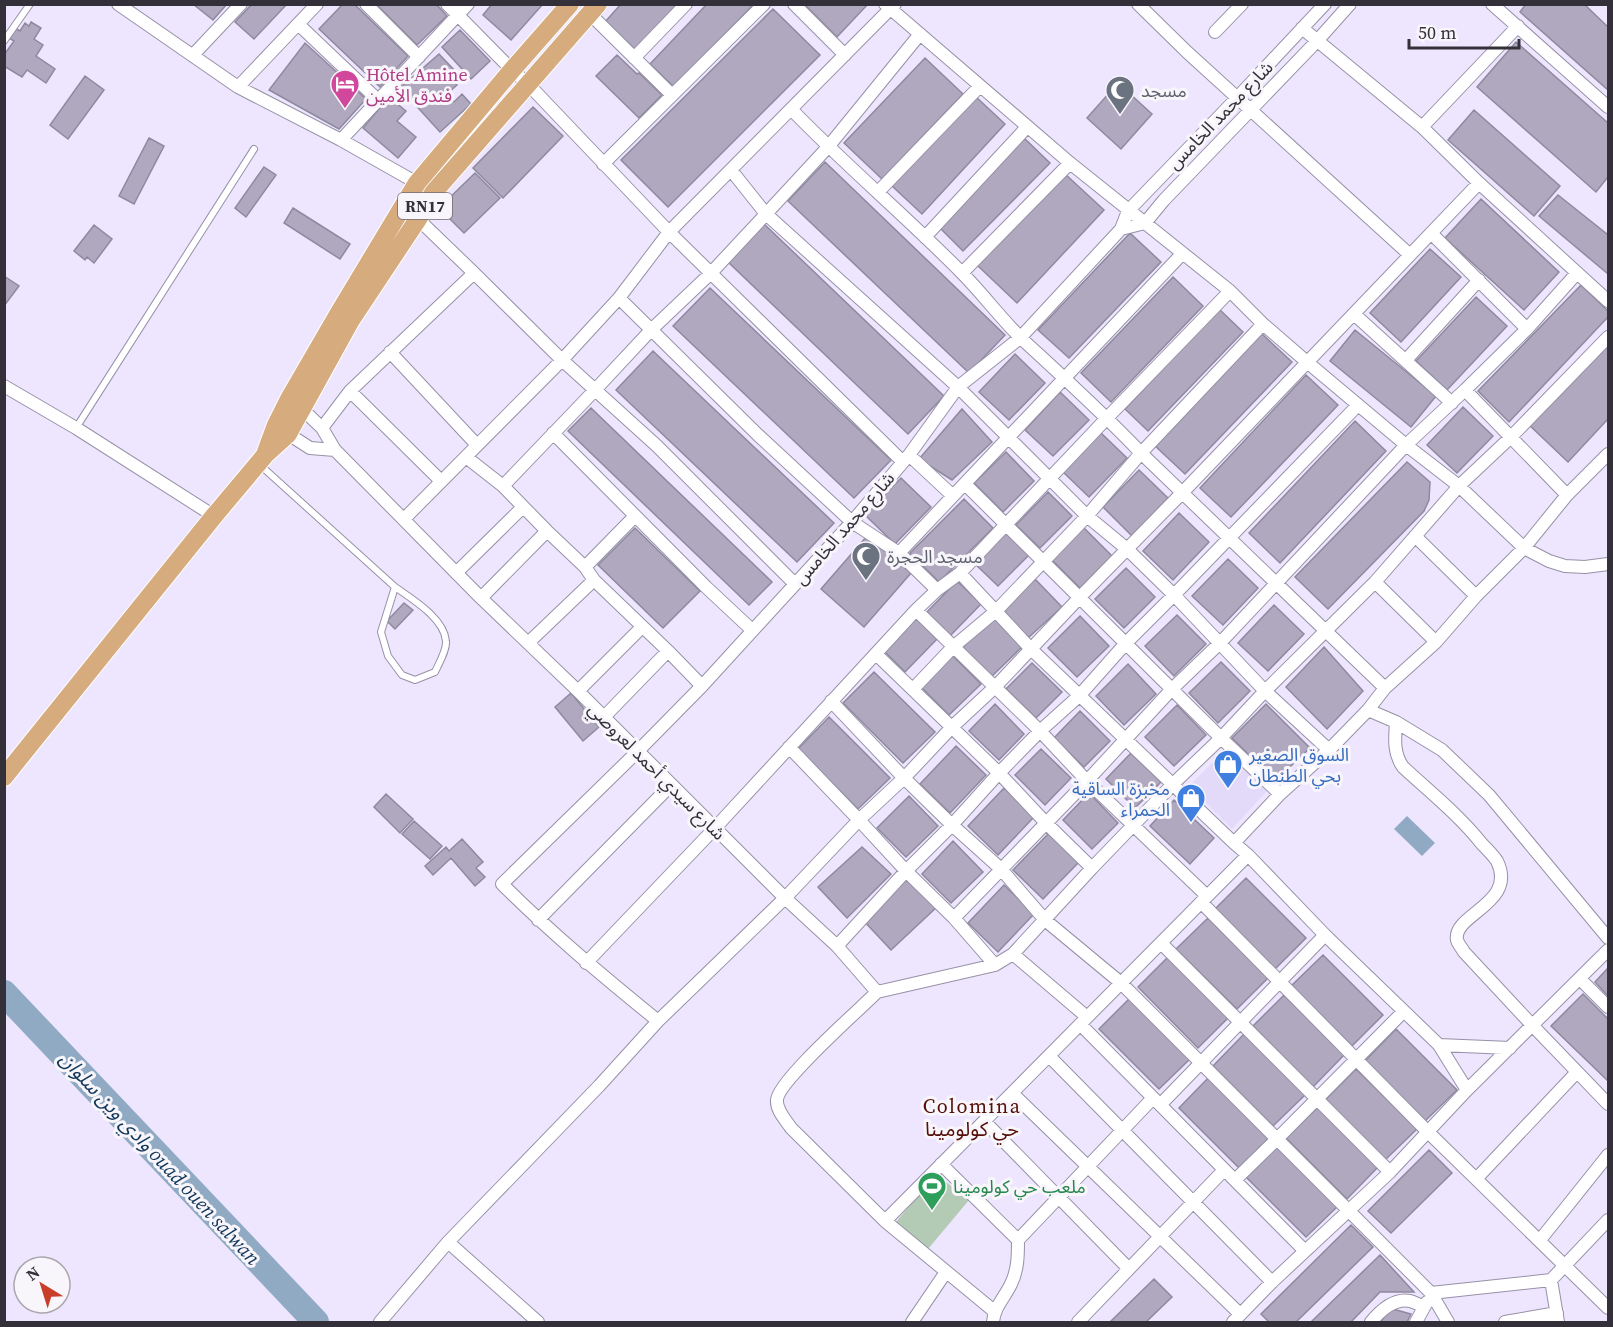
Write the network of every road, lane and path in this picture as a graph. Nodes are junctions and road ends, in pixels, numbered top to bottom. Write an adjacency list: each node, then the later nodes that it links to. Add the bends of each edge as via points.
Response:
1 (30, 4): 25 (lane)
2 (118, 4): 27 (street)
3 (241, 4): 27 (street)
4 (316, 4): 20 (street)
5 (366, 4): 29 (street)
6 (447, 4): 19 (street)
7 (468, 4): 19 (street)
8 (570, 4): 31 (main road, RN17)
9 (686, 4): 30 (street)
10 (764, 4): 35 (street)
11 (794, 4): 28 (street)
12 (1138, 4): 36 (street)
13 (1242, 4): 23 (street)
14 (1325, 4): 22 (street, شارع محمد الخامس)
15 (1350, 4): 26 (street)
16 (890, 6): 24 (street); 28 (street)
17 (1501, 7): 21 (street)
18 (594, 9): 30 (street); 32 (main road, RN17)
19 (458, 16): 29 (street); 31 (street)
20 (298, 24): 33 (street); 37 (street)
21 (1518, 26): 38 (street); 42 (street)
22 (1302, 28): 26 (street); 36 (street, شارع محمد الخامس)
23 (1215, 32)
24 (920, 34): 34 (street); 44 (street)
25 (4, 41)
26 (1317, 41): 40 (street); 42 (street)
27 (193, 55): 33 (street)
28 (845, 55): 39 (street)
29 (419, 57): 37 (street)
30 (634, 58): 35 (street)
31 (512, 70): 32 (street); 49 (main road, RN17)
32 (528, 84): 47 (street); 54 (main road, RN17, via 433,194)
33 (238, 87): 43 (street)
34 (981, 87): 41 (street); 51 (street)
35 (672, 95): 47 (street)
36 (1237, 98): 40 (street); 52 (street, شارع محمد الخامس)
37 (378, 100): 43 (street)
38 (1608, 107)
39 (791, 109): 44 (street); 48 (street)
40 (1250, 110): 55 (street); 61 (street)
41 (1027, 127): 46 (street); 59 (street)
42 (1422, 127): 50 (street)
43 (341, 140): 49 (street)
44 (828, 147): 51 (street); 53 (street)
45 (254, 149): 90 (lane)
46 (1070, 163): 52 (street); 64 (street)
47 (603, 164): 57 (street)
48 (731, 170): 53 (street); 57 (street)
49 (417, 183): 86 (main road, RN17, via 340,311)
50 (1479, 183): 58 (street); 65 (street)
51 (878, 192): 59 (street)
52 (1128, 210): 55 (street); 56 (street, شارع محمد الخامس)
53 (766, 214): 63 (street); 82 (street)
54 (418, 219): 62 (street); 86 (main road, RN17)
55 (1145, 223): 56 (street); 60 (street)
56 (1121, 229): 75 (street, شارع محمد الخامس)
57 (669, 232): 63 (street); 68 (street)
58 (1431, 233): 61 (street); 66 (street)
59 (925, 237): 64 (street)
60 (1182, 254): 67 (street); 80 (street)
61 (1410, 255): 70 (street)
62 (474, 273): 76 (street); 77 (street)
63 (711, 273): 73 (street); 103 (street)
64 (963, 273): 75 (street)
65 (1577, 273): 69 (street); 72 (street)
66 (1479, 280): 72 (street); 78 (street)
67 (1230, 291): 71 (street); 89 (street)
68 (619, 298): 73 (street); 77 (street)
69 (1608, 301)
70 (1354, 314): 78 (street); 79 (street)
71 (1263, 324): 79 (street); 99 (street)
72 (1527, 329): 84 (street)
73 (651, 330): 83 (street); 117 (street)
74 (1608, 337): 95 (street)
75 (1020, 338): 80 (street); 82 (street, شارع محمد الخامس)
76 (390, 352): 85 (street); 96 (street)
77 (562, 360): 83 (street); 96 (street)
78 (1406, 360): 87 (street)
79 (1307, 362): 88 (street); 109 (street)
80 (1065, 378): 89 (street); 94 (street)
81 (4, 386): 90 (street)
82 (958, 387): 94 (street); 103 (street, شارع محمد الخامس)
83 (595, 390): 93 (street); 133 (street)
84 (1465, 390): 87 (street); 95 (street)
85 (350, 391): 91 (street); 105 (street)
86 (296, 403): 91 (street, شارع سيدي أحمد لعروصي); 92 (main road, RN17)
87 (1452, 403): 97 (street)
88 (1358, 405): 97 (street); 121 (street)
89 (1107, 418): 99 (street); 104 (street)
90 (76, 428): 113 (street)
91 (322, 428): 98 (street, شارع سيدي أحمد لعروصي)
92 (282, 429): 98 (street, via 310,447); 102 (main road, RN17)
93 (553, 433): 107 (street); 114 (street)
94 (1010, 437): 104 (street); 106 (street)
95 (1511, 437): 108 (street); 110 (street)
96 (477, 445): 101 (street)
97 (1406, 445): 108 (street); 131 (street)
98 (335, 450): 116 (street, شارع سيدي أحمد لعروصي)
99 (1141, 453): 109 (street); 115 (street)
100 (1608, 454): 110 (street)
101 (466, 457): 105 (street); 107 (street)
102 (262, 458): 113 (main road, RN17); 134 (lane)
103 (905, 458): 111 (street); 117 (street, شارع محمد الخامس)
104 (1050, 479): 115 (street); 118 (street)
105 (441, 481): 116 (street)
106 (965, 484): 111 (street); 118 (street)
107 (502, 486): 112 (street)
108 (1459, 486): 120 (street); 122 (street)
109 (1182, 493): 121 (street); 123 (street)
110 (1567, 495): 122 (street)
111 (953, 496): 124 (street)
112 (523, 507): 119 (street); 128 (street)
113 (214, 516): 173 (main road, RN17)
114 (635, 516): 127 (street); 143 (street)
115 (1087, 516): 123 (street); 125 (street)
116 (404, 519): 128 (street, شارع سيدي أحمد لعروصي)
117 (852, 522): 124 (street); 133 (street, شارع محمد الخامس)
118 (1006, 525): 125 (street); 129 (street)
119 (546, 531): 127 (street); 139 (street)
120 (1414, 536): 132 (street); 137 (street)
121 (1228, 538): 131 (street); 136 (street)
122 (1524, 548): 126 (street, via 1565,566); 137 (street)
123 (1127, 549): 136 (street); 138 (street)
124 (899, 553): 135 (street)
125 (1043, 561): 138 (street); 141 (street)
126 (1608, 564)
127 (585, 567): 130 (street)
128 (456, 573): 139 (street, شارع سيدي أحمد لعروصي)
129 (960, 573): 135 (street); 141 (street)
130 (594, 580): 142 (street); 146 (street)
131 (1275, 582): 144 (street); 148 (street)
132 (1375, 582): 144 (street); 145 (street)
133 (795, 584): 143 (street, شارع محمد الخامس)
134 (395, 587): 134 (lane, via 420,604 442,628 446,642 435,672 415,681 402,675 388,656 381,632)
135 (937, 590): 140 (street)
136 (1174, 595): 147 (street); 148 (street)
137 (1476, 596): 145 (street)
138 (1080, 597): 147 (street); 150 (street)
139 (481, 598): 146 (street, شارع سيدي أحمد لعروصي)
140 (916, 610): 149 (street); 152 (street)
141 (996, 611): 149 (street); 150 (street)
142 (642, 627): 151 (street); 159 (street)
143 (752, 630): 153 (street, شارع محمد الخامس)
144 (1326, 630): 156 (street); 158 (street)
145 (1436, 642): 156 (street)
146 (528, 643): 159 (street, شارع سيدي أحمد لعروصي)
147 (1126, 643): 157 (street); 160 (street)
148 (1220, 643): 157 (street); 158 (street)
149 (953, 646): 154 (street); 155 (street)
150 (1031, 649): 154 (street); 160 (street)
151 (668, 651): 153 (street); 163 (street)
152 (876, 654): 155 (street); 161 (street)
153 (702, 686): 171 (street, شارع محمد الخامس)
154 (994, 687): 165 (street); 166 (street)
155 (914, 688): 165 (street)
156 (1385, 688): 162 (street)
157 (1172, 689): 167 (street); 168 (street)
158 (1265, 690): 168 (street); 170 (street)
159 (578, 691): 163 (street, شارع سيدي أحمد لعروصي)
160 (1079, 696): 166 (street); 167 (street)
161 (831, 701): 169 (street); 174 (street)
162 (1368, 710): 164 (street); 170 (street)
163 (604, 717): 171 (street, شارع سيدي أحمد لعروصي)
164 (1396, 722): 195 (street, via 1442,750 1489,795); 211 (street, via 1395,746 1400,762 1497,861 1501,885 1498,891 1461,926 1457,940)
165 (952, 727): 172 (street); 174 (street)
166 (1040, 731): 172 (street); 175 (street)
167 (1125, 738): 175 (street); 176 (street)
168 (1221, 738): 176 (street); 178 (street)
169 (789, 747): 179 (street); 183 (street)
170 (1329, 750): 178 (street)
171 (637, 752): 177 (street, شارع سيدي أحمد لعروصي); 192 (street, شارع محمد الخامس, via 502,884)
172 (999, 773): 180 (street); 181 (street)
173 (4, 777)
174 (904, 778): 179 (street); 181 (street)
175 (1087, 781): 180 (street); 182 (street)
176 (1173, 784): 182 (street); 184 (street)
177 (671, 785): 183 (street, شارع سيدي أحمد لعروصي); 192 (street)
178 (1280, 794): 184 (street)
179 (859, 820): 188 (street); 189 (street)
180 (1046, 823): 186 (street); 187 (street)
181 (952, 825): 187 (street); 188 (street)
182 (1133, 826): 186 (street); 190 (street)
183 (715, 828): 189 (street, شارع سيدي أحمد لعروصي); 200 (street)
184 (1234, 843): 185 (street)
185 (1248, 855): 190 (street); 194 (street)
186 (1092, 868): 193 (street)
187 (1001, 869): 191 (street); 193 (street)
188 (906, 871): 191 (street); 197 (street)
189 (785, 898): 197 (street, شارع سيدي أحمد لعروصي); 208 (street)
190 (1204, 899): 196 (street); 203 (street)
191 (954, 918): 201 (street)
192 (538, 920): 200 (street)
193 (1045, 920): 199 (street); 204 (street)
194 (1324, 935): 203 (street); 207 (street)
195 (1608, 938)
196 (1161, 943): 204 (street); 210 (street)
197 (837, 946): 205 (street, شارع سيدي أحمد لعروصي)
198 (1608, 950): 202 (street)
199 (1013, 954): 201 (street); 209 (street)
200 (586, 963): 208 (street)
201 (995, 965): 205 (street)
202 (1580, 979): 206 (street); 211 (street)
203 (1280, 981): 210 (street); 215 (street)
204 (1121, 983): 209 (street); 216 (street)
205 (877, 992): 238 (street, via 790,1077 776,1103 791,1128)
206 (1608, 1008)
207 (1403, 1012): 212 (street); 215 (street)
208 (658, 1021): 242 (street)
209 (1084, 1021): 214 (street); 221 (street)
210 (1240, 1022): 216 (street); 220 (street)
211 (1532, 1025): 213 (street); 217 (street)
212 (1438, 1045): 213 (street); 218 (street)
213 (1510, 1048): 218 (street)
214 (1049, 1056): 219 (street); 224 (street)
215 (1356, 1060): 220 (street); 225 (street)
216 (1201, 1062): 221 (street); 226 (street)
217 (1577, 1072): 222 (street); 232 (street)
218 (1467, 1090): 225 (street)
219 (1012, 1093): 223 (street); 229 (street)
220 (1317, 1100): 226 (street); 231 (street)
221 (1156, 1102): 224 (street); 230 (street)
222 (1608, 1104)
223 (984, 1121): 228 (street); 234 (street)
224 (1123, 1130): 229 (street); 235 (street)
225 (1428, 1132): 231 (street); 232 (street)
226 (1278, 1139): 233 (street); 236 (street)
227 (1608, 1155): 241 (street)
228 (941, 1164): 238 (street); 240 (street)
229 (1088, 1167): 234 (street); 239 (street)
230 (1224, 1170): 233 (street); 235 (street)
231 (1390, 1172): 236 (street)
232 (1476, 1179): 241 (street)
233 (1235, 1180): 243 (street)
234 (1059, 1197): 240 (street); 245 (street)
235 (1193, 1202): 239 (street); 248 (street)
236 (1350, 1211): 243 (street); 249 (street)
237 (1608, 1220): 244 (street)
238 (885, 1221): 246 (street)
239 (1160, 1236): 245 (street); 253 (street)
240 (1018, 1240): 252 (street, via 1017,1268)
241 (1540, 1240): 244 (street)
242 (448, 1242): 255 (street); 256 (street)
243 (1305, 1251): 248 (street)
244 (1566, 1266): 247 (street); 251 (street)
245 (1129, 1269): 258 (street)
246 (946, 1272): 252 (street); 257 (street)
247 (1551, 1280): 249 (street); 254 (street)
248 (1272, 1282): 253 (street)
249 (1431, 1293): 250 (street); 261 (street)
250 (1424, 1306): 259 (street, via 1408,1300 1396,1303); 260 (street)
251 (1608, 1308)
252 (993, 1317)
253 (1237, 1318)
254 (1558, 1318): 262 (street)
255 (380, 1323)
256 (538, 1323)
257 (912, 1323)
258 (1078, 1323)
259 (1371, 1323)
260 (1416, 1323)
261 (1448, 1323)
262 (1505, 1323)

